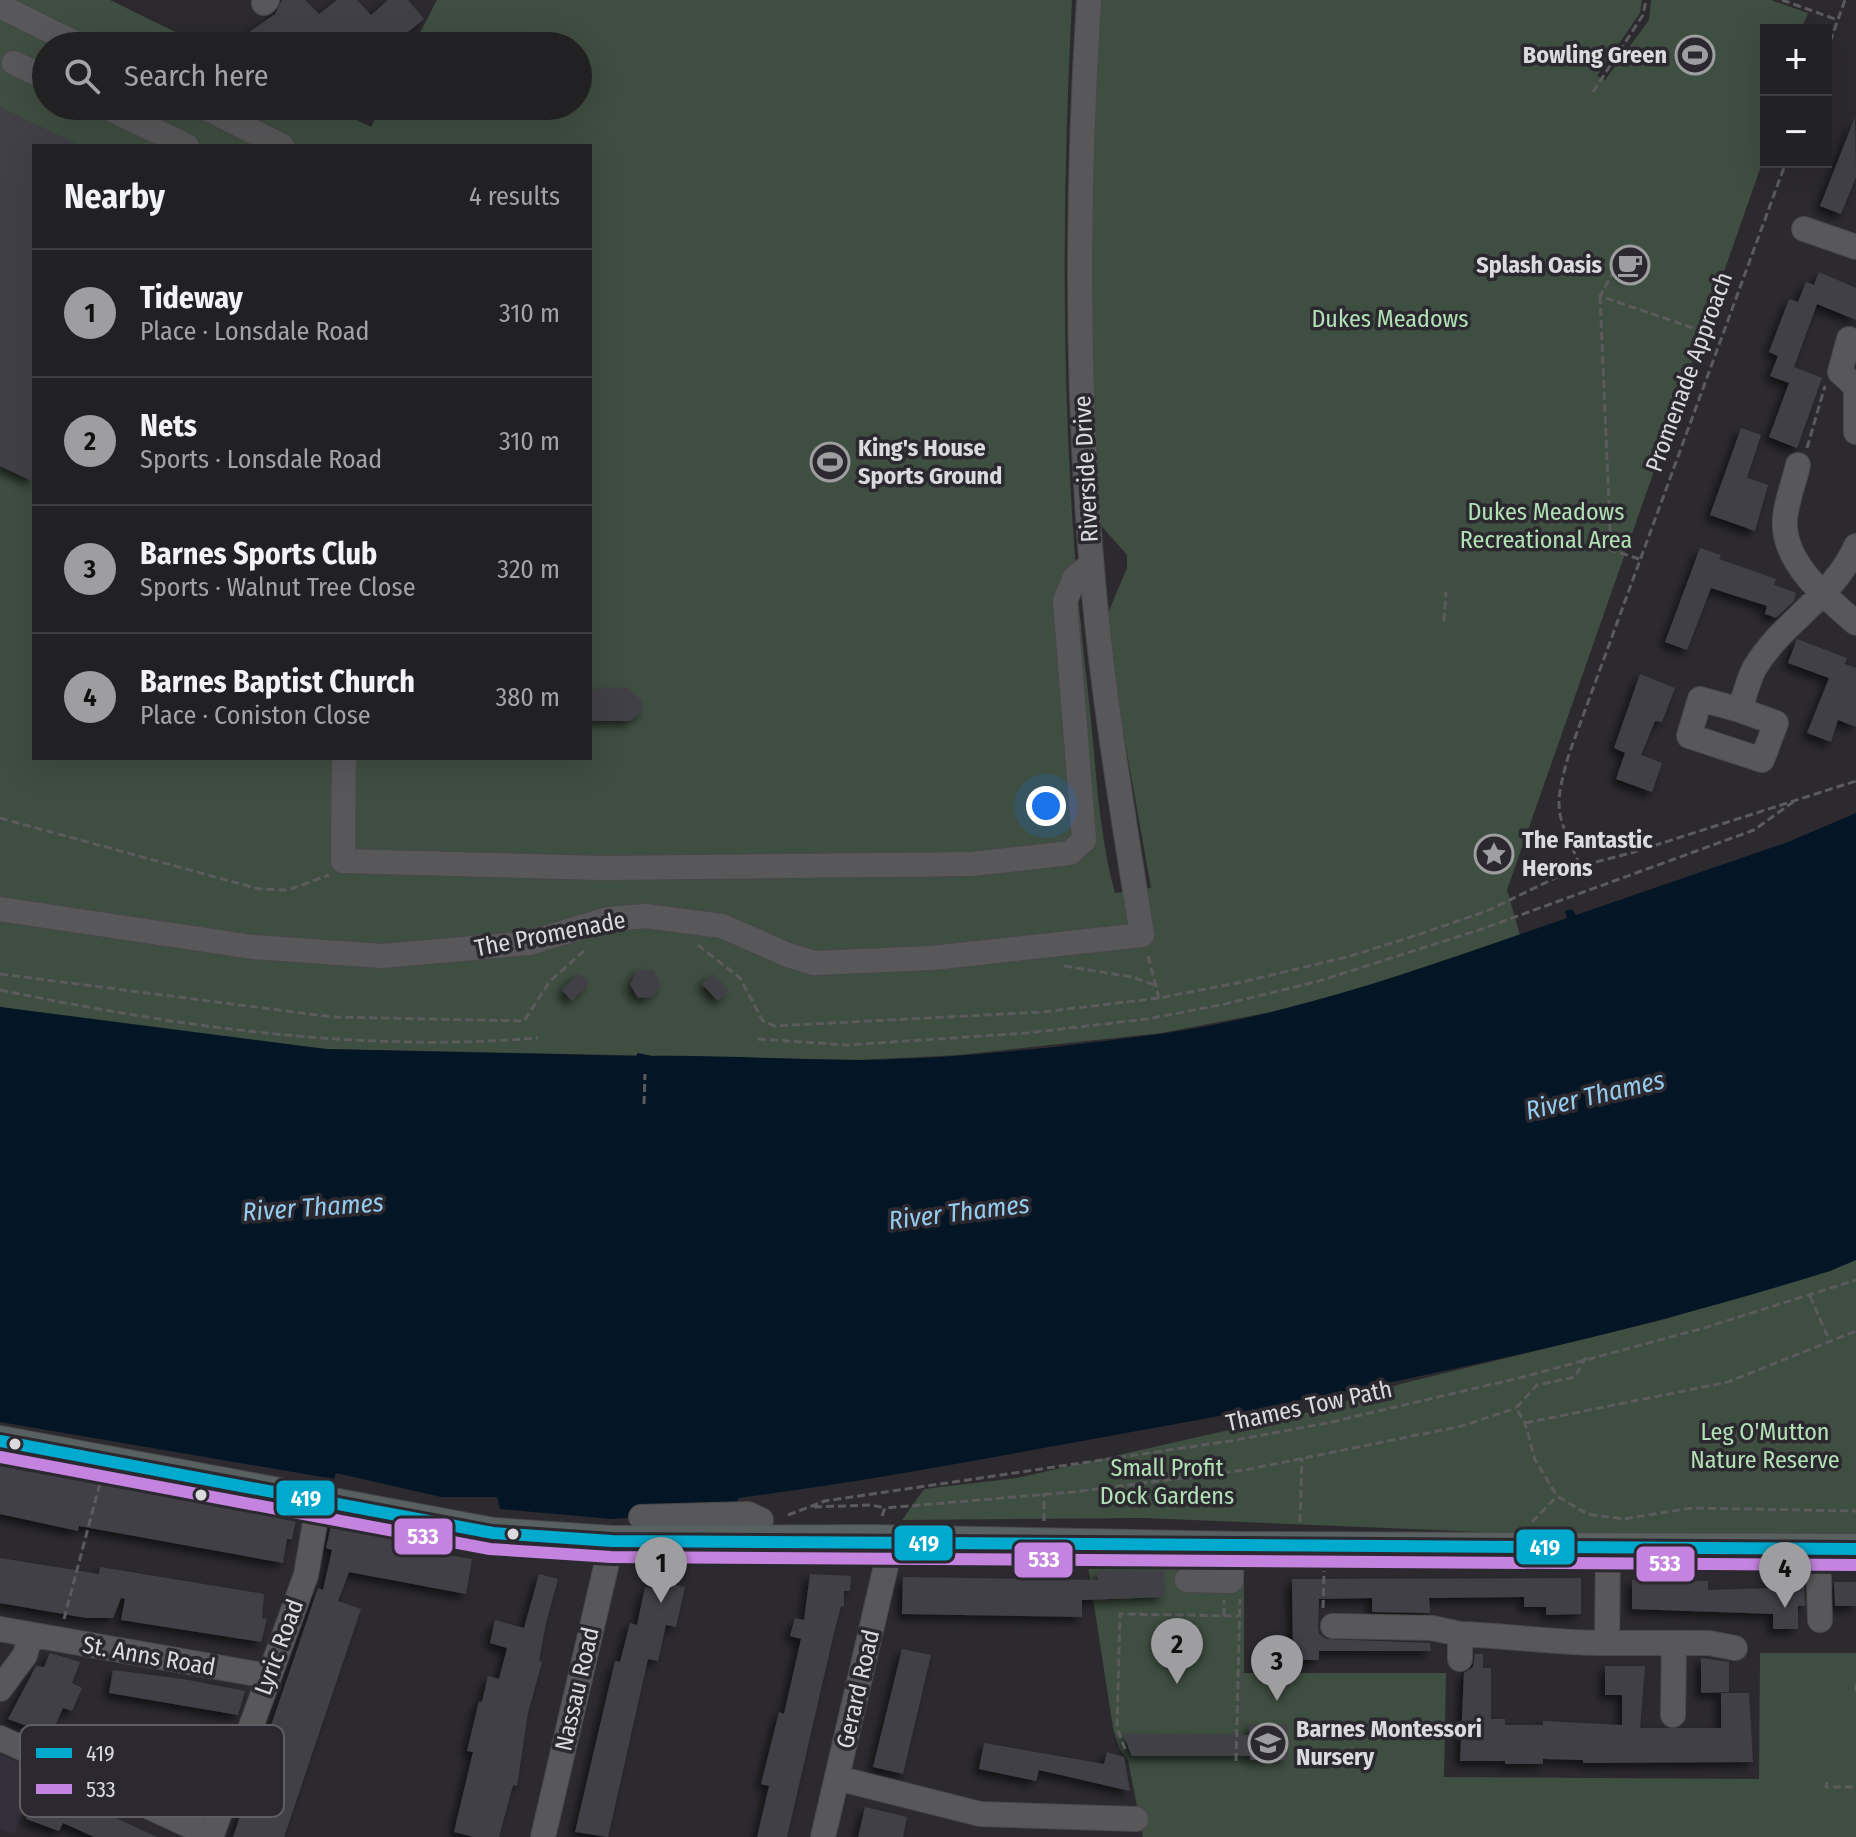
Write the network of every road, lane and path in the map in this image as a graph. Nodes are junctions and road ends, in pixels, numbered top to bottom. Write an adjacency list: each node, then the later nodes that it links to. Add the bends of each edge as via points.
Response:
1 (1089, 0): 28 (street, Riverside Drive, via 1080,131 1080,300)
2 (1646, 0): 11 (path, via 1643,15)
3 (1782, 0): 6 (path)
4 (1845, 0): 6 (path)
5 (0, 6): 7 (street)
6 (1838, 20): 8 (path)
7 (53, 32)
8 (1832, 36)
9 (14, 63): 10 (street)
10 (32, 71)
11 (1593, 92)
12 (133, 120): 14 (street)
13 (230, 120): 15 (street)
14 (183, 144)
15 (278, 144)
16 (1784, 168): 21 (path, Promenade Approach)
17 (1804, 229): 18 (street)
18 (1856, 247)
19 (1626, 249): 20 (path)
20 (1600, 296): 21 (path); 27 (path, via 1611,550)
21 (1719, 337): 27 (path, Promenade Approach)
22 (1849, 339): 23 (street)
23 (1850, 381): 24 (street); 25 (path, via 1823,374 1825,387)
24 (1856, 432)
25 (1798, 465): 30 (street, via 1784,526 1791,552)
26 (1856, 546): 30 (street)
27 (1639, 559): 39 (path, Promenade Approach, via 1556,800)
28 (1091, 565): 38 (street, via 1075,577 1065,601 1084,840 1070,853 941,865 603,868); 41 (street, Riverside Drive)
29 (1446, 592): 31 (path)
30 (1824, 595): 32 (street); 33 (street, via 1754,670)
31 (1444, 621)
32 (1856, 623)
33 (1740, 710)
34 (344, 760): 38 (street)
35 (1856, 781): 36 (path)
36 (1799, 798): 39 (path); 50 (path, via 1754,830 1482,929 1319,981 1225,1004 1000,1036 847,1045)
37 (0, 818): 38 (path, via 259,889 288,890 330,874)
38 (343, 861)
39 (1580, 866): 48 (path, via 1487,911 1417,935 1286,972)
40 (0, 909): 41 (street, The Promenade, via 253,947 382,956 529,943 608,919 646,916 722,926 814,963 932,958)
41 (1142, 935): 46 (path)
42 (696, 944): 48 (path, via 740,978 763,1021 775,1026 931,1020)
43 (587, 949): 45 (path, via 564,965 524,1021 333,1017)
44 (1054, 965): 46 (path)
45 (0, 974)
46 (1158, 986): 48 (path)
47 (0, 990): 49 (path, via 105,1012 308,1036 431,1042)
48 (1159, 998)
49 (538, 1038)
50 (758, 1039)
51 (645, 1074): 52 (path)
52 (644, 1104)
53 (1856, 1280): 54 (path, Thames Tow Path)
54 (1810, 1296): 56 (path); 57 (path, Thames Tow Path)
55 (1856, 1331): 56 (path)
56 (1830, 1342): 59 (path, via 1728,1382)
57 (1586, 1357): 58 (path, via 1575,1377 1537,1385); 65 (path, Thames Tow Path, via 1327,1423)
58 (1516, 1408): 59 (path); 61 (path, via 1462,1426)
59 (1525, 1423): 63 (path, via 1535,1460)
60 (0, 1441): 62 (main road)
61 (1302, 1458): 66 (path, via 1073,1492); 74 (path)
62 (107, 1460): 64 (main road); 88 (path)
63 (1557, 1496): 67 (path); 68 (path, via 1587,1514 1623,1519 1692,1508)
64 (319, 1500): 72 (main road, via 493,1533); 93 (street, Lyric Road, via 306,1575)
65 (809, 1507): 66 (path); 70 (path, Thames Tow Path)
66 (885, 1508): 71 (path)
67 (1544, 1509)
68 (1856, 1511)
69 (641, 1517): 70 (street, via 748,1514)
70 (770, 1519)
71 (883, 1540): 72 (main road); 73 (main road); 103 (street, Gerard Road)
72 (612, 1541): 110 (street, Nassau Road)
73 (1232, 1547): 74 (main road); 78 (street, via 1231,1581)
74 (1312, 1547): 75 (main road); 84 (path, via 1322,1626)
75 (1608, 1549): 76 (main road); 89 (street)
76 (1818, 1549): 77 (main road); 83 (street)
77 (1856, 1549)
78 (1187, 1580)
79 (1240, 1589): 82 (path)
80 (1224, 1603): 81 (path)
81 (1224, 1616): 82 (path); 101 (path, via 1120,1614 1117,1728)
82 (1240, 1616): 102 (path)
83 (1820, 1620)
84 (1333, 1626): 86 (street, via 1432,1628)
85 (0, 1629): 87 (street, St. Anns Road)
86 (1460, 1634): 89 (street); 92 (street)
87 (30, 1637): 88 (street, St. Anns Road); 95 (street, via 25,1655)
88 (62, 1641): 93 (street, St. Anns Road)
89 (1607, 1643): 90 (street)
90 (1674, 1644): 91 (street); 97 (street)
91 (1735, 1648)
92 (1460, 1659)
93 (268, 1676): 98 (street, Lyric Road)
94 (1856, 1684): 96 (path)
95 (0, 1689)
96 (1856, 1691)
97 (1673, 1715)
98 (251, 1725)
99 (0, 1738): 100 (street)
100 (20, 1747)
101 (1125, 1749)
102 (1236, 1761)
103 (837, 1778): 108 (street, via 980,1814); 111 (street, Gerard Road)
104 (1827, 1782): 105 (path, via 1826,1787)
105 (1856, 1787)
106 (169, 1817): 109 (street)
107 (219, 1817): 109 (street, Lyric Road)
108 (1136, 1819)
109 (212, 1837)
110 (543, 1837)
111 (823, 1837)

